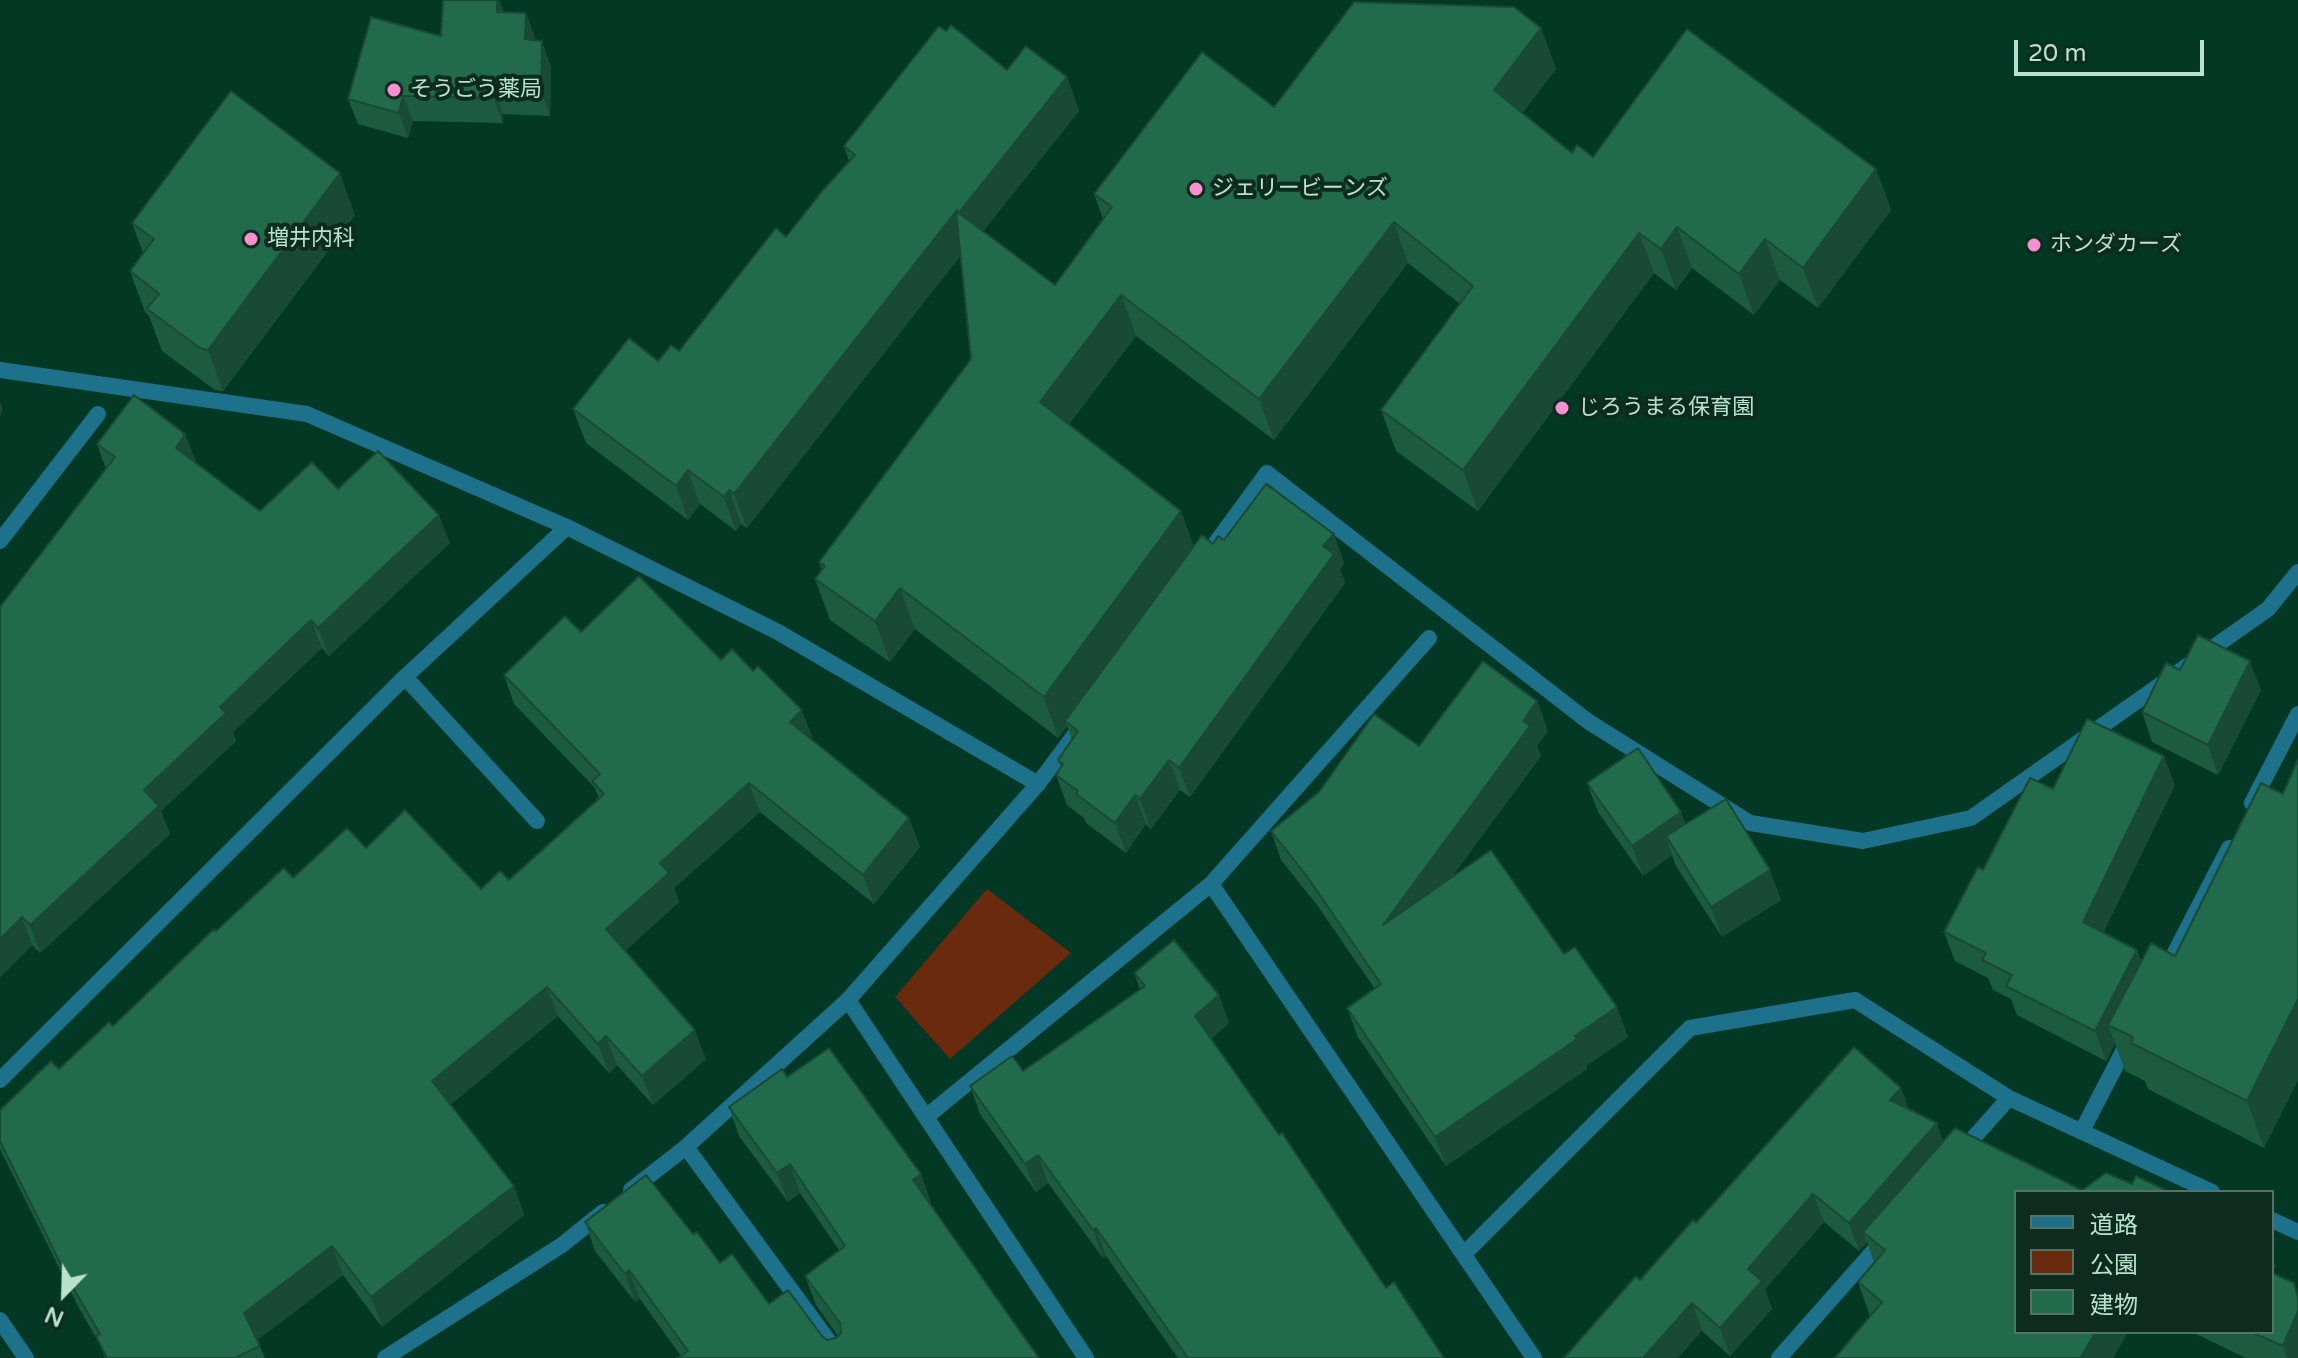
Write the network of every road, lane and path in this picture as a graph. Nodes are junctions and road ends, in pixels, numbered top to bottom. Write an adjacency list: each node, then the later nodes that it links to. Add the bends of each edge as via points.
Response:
1 (0, 370): 3 (street, via 307,414)
2 (98, 414): 4 (street)
3 (567, 527): 8 (street); 11 (street, via 778,632)
4 (0, 541)
5 (2298, 572): 6 (street, via 2268,609 1971,818 1863,841 1750,823 1589,722 1267,473)
6 (1194, 573)
7 (1429, 638): 15 (street)
8 (405, 677): 13 (street); 19 (street)
9 (1093, 710): 11 (street)
10 (2298, 714): 12 (street)
11 (1038, 784): 17 (street)
12 (2248, 812)
13 (537, 821)
14 (2233, 839): 16 (street)
15 (1211, 884): 21 (street); 29 (street)
16 (2154, 992)
17 (848, 1000): 21 (street); 23 (street)
18 (2140, 1020): 22 (street)
19 (0, 1080)
20 (2009, 1098): 22 (street); 24 (street); 29 (street, via 1855,1000 1690,1028)
21 (926, 1117): 34 (street)
22 (2082, 1131): 25 (street)
23 (686, 1147): 32 (street, via 562,1245); 33 (street)
24 (1946, 1169)
25 (2208, 1190)
26 (2274, 1221): 28 (street)
27 (1894, 1228): 36 (street)
28 (2298, 1232)
29 (1464, 1254): 35 (street)
30 (0, 1320): 31 (street)
31 (26, 1358)
32 (385, 1358)
33 (841, 1358)
34 (1086, 1358)
35 (1534, 1358)
36 (1779, 1358)

